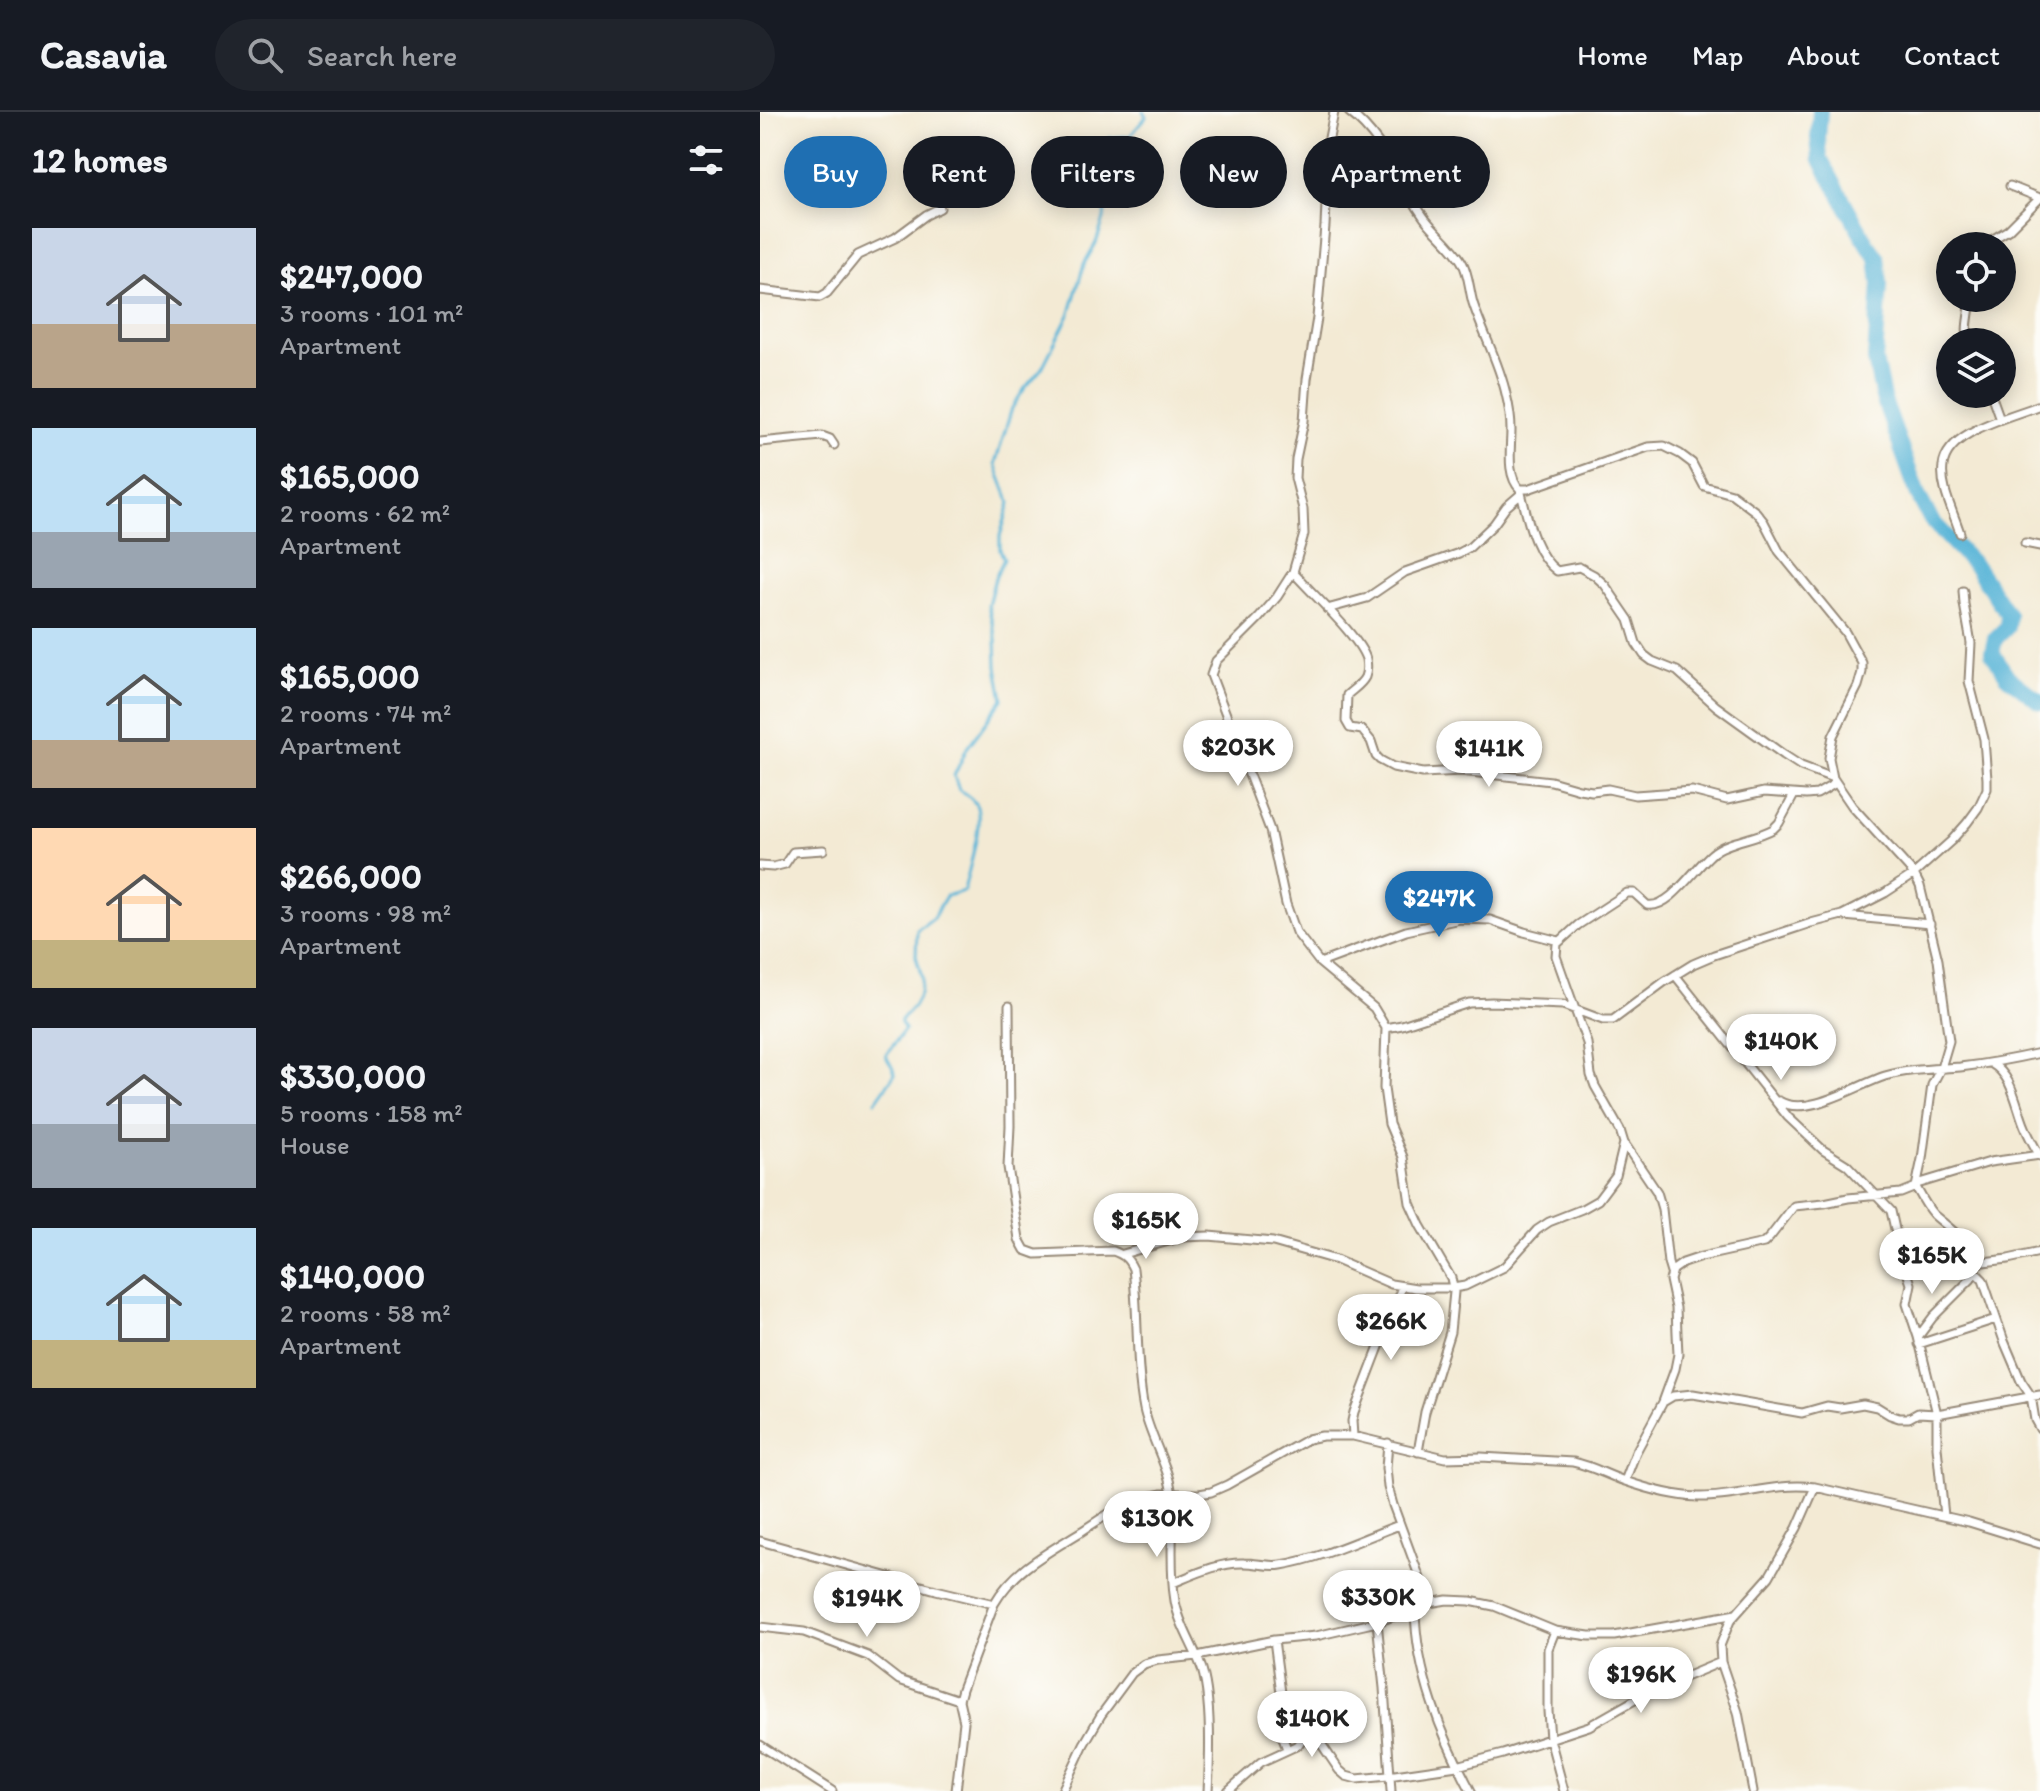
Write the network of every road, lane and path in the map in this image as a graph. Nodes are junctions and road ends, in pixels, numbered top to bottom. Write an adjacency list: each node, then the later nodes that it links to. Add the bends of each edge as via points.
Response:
1 (1334, 112): 17 (street, via 1317,318 1296,459 1304,534)
2 (1349, 112): 13 (street, via 1374,135 1426,219 1466,270 1505,390 1513,477)
3 (2010, 186): 4 (street)
4 (2040, 198): 6 (street)
5 (940, 208): 7 (street, via 858,255 820,297)
6 (2005, 232)
7 (760, 290)
8 (2040, 405): 10 (street)
9 (1996, 408): 10 (street)
10 (2000, 419): 14 (street, via 1968,435 1947,454 1943,466 1949,506)
11 (760, 442): 12 (street, via 822,436)
12 (834, 445)
13 (1520, 492): 19 (street, via 1470,547 1405,572 1367,598); 20 (street, via 1549,565 1557,571 1579,567 1603,582 1629,620 1644,655 1677,671 1784,755); 20 (street, via 1635,450 1664,446 1692,463 1704,486 1732,494 1756,512 1862,663 1858,686 1830,747)
14 (1960, 533)
15 (2025, 543): 16 (street)
16 (2040, 546)
17 (1293, 572): 19 (street); 28 (street, via 1259,618 1216,661 1211,675 1270,830 1290,917)
18 (1963, 591): 24 (street, via 1971,643 1969,681 1985,750 1987,789 1967,823)
19 (1327, 609): 21 (street, via 1366,660 1365,677 1347,695 1346,721 1350,728 1362,730 1376,756 1393,767 1551,781 1635,795 1692,791 1727,800 1764,792)
20 (1834, 780): 21 (street, via 1817,794); 24 (street)
21 (1794, 795): 27 (street, via 1773,829 1713,852 1688,881 1655,906 1627,893)
22 (823, 850): 23 (street, via 793,852 785,864)
23 (760, 866)
24 (1914, 874): 25 (street); 26 (street)
25 (1842, 915): 26 (street); 29 (street, via 1714,955)
26 (1930, 924): 35 (street, via 1949,1041)
27 (1559, 941): 28 (street, via 1490,920 1460,919 1406,931); 31 (street, via 1556,956)
28 (1320, 963): 32 (street, via 1374,1008)
29 (1675, 975): 31 (street, via 1613,1020); 36 (street)
30 (1009, 1006): 42 (street, via 1008,1167 1019,1239 1025,1250 1036,1254)
31 (1574, 1008): 32 (street, via 1469,1003); 37 (street, via 1595,1086)
32 (1386, 1028): 46 (street, via 1389,1124 1401,1148 1410,1203)
33 (2040, 1053): 34 (street)
34 (1991, 1064): 35 (street); 38 (street, via 2008,1081)
35 (1941, 1068): 36 (street, via 1889,1075 1805,1105); 39 (street, via 1932,1085)
36 (1775, 1099): 40 (street, via 1806,1135)
37 (1624, 1143): 44 (street, via 1657,1192); 46 (street, via 1616,1176 1598,1200 1537,1230 1504,1267)
38 (2040, 1155): 39 (street, via 1990,1162)
39 (1916, 1185): 40 (street); 43 (street, via 1931,1212 1969,1248)
40 (1877, 1196): 44 (street, via 1794,1206 1764,1243 1683,1263); 48 (street, via 1893,1218 1911,1284 1907,1304)
41 (2040, 1252): 43 (street)
42 (1123, 1254): 45 (street, via 1183,1237 1273,1242); 59 (street, via 1133,1269 1145,1414)
43 (1975, 1267): 47 (street); 48 (street, via 1971,1279)
44 (1671, 1275): 51 (street, via 1678,1354)
45 (1402, 1287): 46 (street); 54 (street, via 1354,1412)
46 (1453, 1288): 56 (street, via 1450,1332)
47 (1996, 1319): 48 (street); 50 (street)
48 (1918, 1340): 52 (street)
49 (2040, 1395): 50 (street)
50 (2031, 1396): 52 (street); 53 (street)
51 (1663, 1402): 52 (street, via 1693,1394 1802,1413 1863,1404 1899,1418); 57 (street)
52 (1937, 1414): 60 (street)
53 (2040, 1429)
54 (1353, 1436): 55 (street); 59 (street, via 1308,1439 1211,1492)
55 (1388, 1443): 56 (street); 61 (street, via 1388,1487)
56 (1418, 1452): 57 (street, via 1445,1458 1573,1462)
57 (1625, 1481): 58 (street, via 1697,1497 1788,1485)
58 (1815, 1487): 60 (street); 68 (street, via 1769,1577)
59 (1172, 1493): 64 (street); 66 (street, via 1126,1504 1044,1553)
60 (1944, 1516): 63 (street)
61 (1399, 1525): 64 (street, via 1290,1563 1227,1564); 65 (street)
62 (760, 1541): 66 (street)
63 (2040, 1544)
64 (1173, 1583): 73 (street, via 1180,1619)
65 (1429, 1603): 67 (street); 71 (street, via 1494,1606)
66 (994, 1604): 75 (street)
67 (1415, 1609): 69 (street); 79 (street, via 1425,1680)
68 (1736, 1614): 71 (street, via 1614,1636); 74 (street, via 1722,1638)
69 (1377, 1622): 72 (street); 80 (street)
70 (760, 1627): 75 (street, via 812,1635 868,1656 899,1680)
71 (1555, 1631): 76 (street, via 1548,1649)
72 (1274, 1640): 73 (street); 78 (street, via 1281,1693 1278,1725)
73 (1197, 1656): 81 (street, via 1144,1664 1132,1673 1084,1744); 84 (street, via 1208,1720)
74 (1721, 1662): 76 (street, via 1647,1693 1589,1726); 89 (street, via 1738,1712)
75 (959, 1700): 83 (street, via 964,1722)
76 (1550, 1739): 79 (street); 88 (street)
77 (760, 1745): 82 (street)
78 (1287, 1749): 80 (street, via 1316,1736 1346,1776); 85 (street, via 1261,1762)
79 (1457, 1766): 80 (street); 87 (street)
80 (1388, 1776): 86 (street)
81 (1065, 1790)
82 (832, 1791)
83 (956, 1791)
84 (1208, 1791)
85 (1228, 1791)
86 (1391, 1791)
87 (1471, 1791)
88 (1564, 1791)
89 (1753, 1791)

